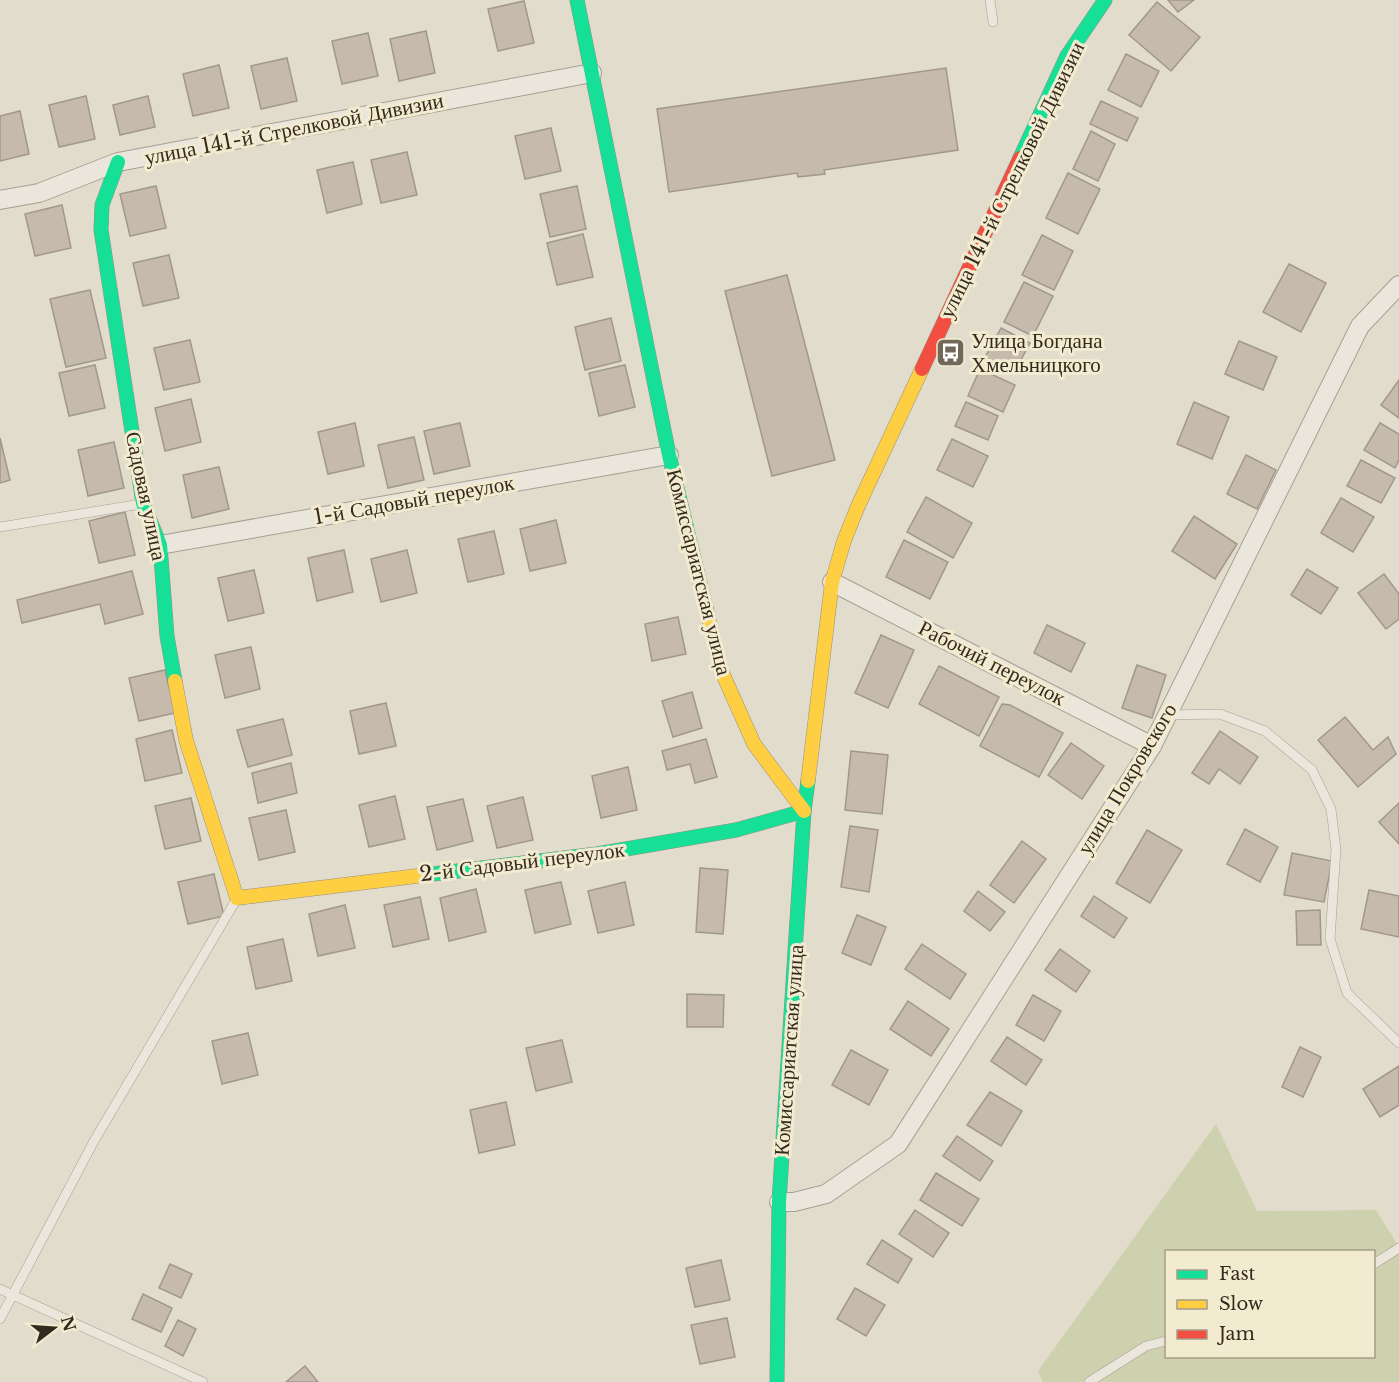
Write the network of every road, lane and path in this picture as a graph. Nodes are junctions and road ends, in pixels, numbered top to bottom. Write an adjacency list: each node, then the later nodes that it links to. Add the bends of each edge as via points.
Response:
1 (577, 0): 5 (street, Комиссариатская улица)
2 (990, 0): 4 (lane)
3 (1105, 0): 13 (street, улица 141-й Стрелковой Дивизии, via 1067,56 858,506)
4 (993, 22)
5 (592, 73): 6 (street, улица 141-й Стрелковой Дивизии); 9 (street, Комиссариатская улица)
6 (118, 162): 7 (street, улица 141-й Стрелковой Дивизии, via 39,193); 10 (street, Садовая улица, via 102,205 101,230)
7 (0, 200)
8 (1399, 285): 14 (street, улица Покровского, via 1360,326)
9 (669, 455): 12 (street, 1-й Садовый переулок); 16 (street, Комиссариатская улица, via 721,670 754,744)
10 (143, 503): 11 (lane); 12 (street, Садовая улица)
11 (0, 527)
12 (160, 545): 17 (street, Садовая улица, via 167,636 186,740)
13 (832, 582): 15 (street, Рабочий переулок); 16 (street, улица 141-й Стрелковой Дивизии)
14 (1167, 715): 15 (street, улица Покровского); 18 (lane, via 1220,714 1265,731 1312,770 1331,809 1336,849 1330,939 1347,993)
15 (1152, 746): 19 (street, улица Покровского, via 898,1144 826,1194)
16 (804, 811): 17 (street, 2-й Садовый переулок, via 736,830 597,854); 19 (street, Комиссариатская улица)
17 (237, 898): 23 (lane, via 94,1141)
18 (1399, 1043)
19 (779, 1202): 27 (street, Комиссариатская улица)
20 (1399, 1248): 21 (lane)
21 (1375, 1263)
22 (0, 1289): 23 (lane)
23 (13, 1295): 24 (lane); 26 (lane)
24 (0, 1319)
25 (1165, 1341): 28 (lane, via 1146,1346)
26 (203, 1382)
27 (777, 1382)
28 (1089, 1382)

